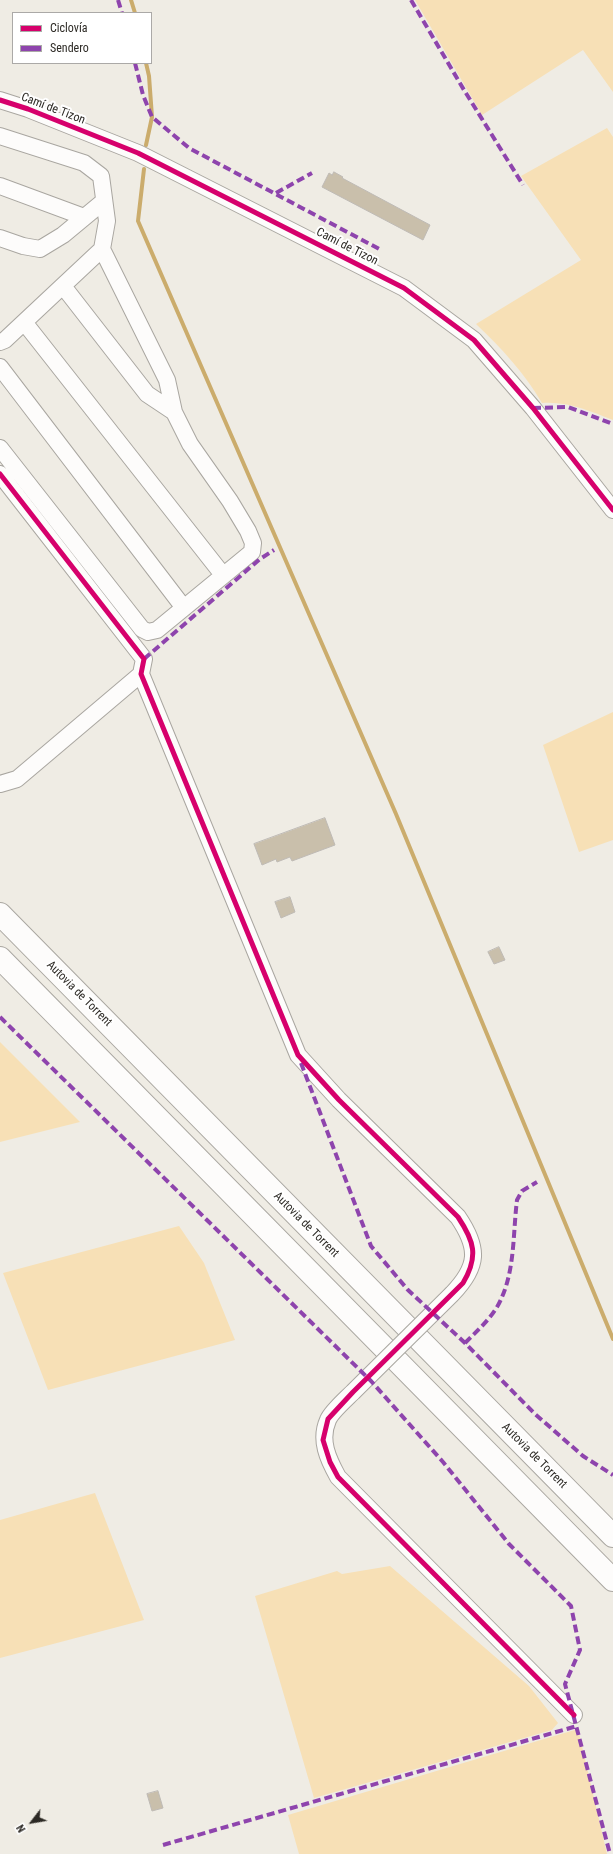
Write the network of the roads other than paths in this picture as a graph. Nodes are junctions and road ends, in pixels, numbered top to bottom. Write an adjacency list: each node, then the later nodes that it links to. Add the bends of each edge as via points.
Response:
1 (0, 100): 15 (street, Camí de Tizon, via 138,153 404,288 474,340 534,408)
2 (0, 136): 4 (street, via 84,163 101,176)
3 (0, 186): 5 (street)
4 (104, 201): 5 (street); 7 (street, via 107,221)
5 (84, 217): 6 (street, via 63,235 40,249)
6 (0, 238)
7 (102, 249): 8 (street); 12 (street, via 167,380)
8 (63, 286): 9 (street); 12 (street, via 147,394)
9 (24, 322): 10 (street); 16 (street)
10 (0, 342)
11 (0, 367): 17 (street)
12 (174, 412): 16 (street, via 190,444 230,501 253,543 252,552)
13 (0, 448): 17 (street, via 142,629 148,632 157,630)
14 (0, 474): 18 (street, via 144,659)
15 (613, 510)
16 (223, 575): 17 (street)
17 (184, 608)
18 (142, 674): 19 (street, via 17,779); 24 (street, bridge, via 298,1055 339,1100 458,1217 469,1234 473,1251 471,1269 463,1283 328,1419 323,1440 330,1462 338,1477)
19 (0, 784)
20 (0, 914): 22 (highway, Autovia de Torrent)
21 (0, 958): 23 (highway)
22 (613, 1536)
23 (613, 1580)
24 (574, 1715)

